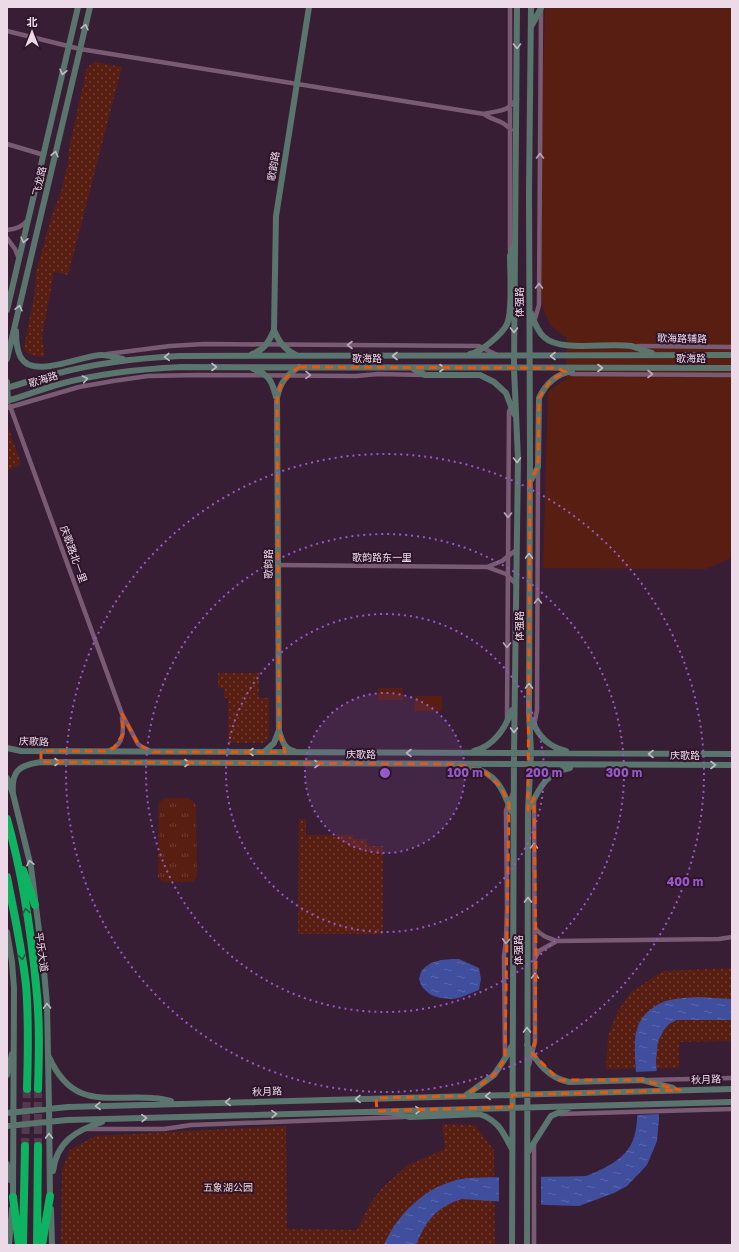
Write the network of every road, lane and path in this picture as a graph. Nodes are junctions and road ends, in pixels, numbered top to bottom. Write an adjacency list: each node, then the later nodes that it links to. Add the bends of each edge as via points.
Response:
1 (78, 7): 10 (main road, 飞龙路)
2 (90, 7): 11 (main road, 飞龙路, one-way to 2)
3 (309, 7): 12 (main road, 歌韵路)
4 (510, 7): 14 (street)
5 (517, 7): 13 (main road, 体强路, one-way to 13)
6 (531, 7): 8 (main road, 体强路)
7 (541, 8): 8 (main road); 28 (street, one-way to 7, via 539,305)
8 (531, 27): 26 (main road, 体强路)
9 (7, 31): 10 (street)
10 (69, 47): 11 (street); 19 (main road, 飞龙路, one-way to 19)
11 (80, 49): 12 (street); 29 (main road, 飞龙路, one-way to 11)
12 (296, 83): 15 (street); 30 (main road, 歌韵路, via 276,216)
13 (516, 99): 14 (street); 17 (main road, 体强路)
14 (510, 106): 15 (street, via 499,112); 16 (street)
15 (484, 114): 16 (street, via 502,122)
16 (510, 130): 17 (street); 24 (street)
17 (516, 140): 23 (main road, 体强路)
18 (7, 144): 19 (street)
19 (44, 156): 20 (main road, 飞龙路)
20 (29, 219): 21 (street, via 24,225); 25 (main road, 飞龙路, one-way to 25)
21 (7, 230)
22 (7, 238): 25 (street, via 15,248)
23 (515, 238): 24 (main road); 43 (main road, 体强路, one-way to 43)
24 (510, 256): 36 (main road, via 510,314 507,325 497,338)
25 (19, 260): 27 (main road, 飞龙路)
26 (529, 304): 28 (main road); 31 (main road, 体强路)
27 (7, 310)
28 (534, 321): 31 (street); 34 (main road, via 542,336 560,345)
29 (15, 325): 37 (main road, via 21,358 34,366 47,366); 46 (main road, 飞龙路)
30 (274, 330): 32 (main road); 33 (main road)
31 (529, 337): 44 (main road, 体强路)
32 (267, 345): 33 (street); 37 (street, via 170,346); 39 (main road, via 258,352)
33 (281, 345): 36 (street, one-way to 33); 40 (main road)
34 (631, 346): 35 (street, 歌海路辅路); 38 (main road)
35 (732, 347)
36 (483, 348): 41 (main road, via 474,353); 42 (street)
37 (102, 355): 47 (main road)
38 (657, 355): 44 (main road, 歌海路, one-way to 44); 45 (main road, 歌海路)
39 (246, 356): 40 (main road, 歌海路); 47 (main road, 歌海路, one-way to 47, via 180,356)
40 (298, 356): 41 (main road, 歌海路, one-way to 40)
41 (458, 356): 42 (main road, 歌海路)
42 (499, 356): 43 (main road, 歌海路)
43 (514, 356): 44 (main road, 歌海路); 51 (main road, 体强路)
44 (529, 356): 52 (main road, 体强路)
45 (732, 356)
46 (7, 359)
47 (129, 360): 61 (main road, 歌海路, via 102,363)
48 (246, 367): 49 (main road, 歌海路); 57 (main road); 64 (main road, 歌海路, one-way to 48, via 59,384 106,374 159,368)
49 (299, 367): 50 (main road, 歌海路); 58 (main road, 歌韵路)
50 (410, 368): 51 (main road, 歌海路, one-way to 51); 59 (main road)
51 (514, 368): 52 (main road, 歌海路); 62 (main road, 体强路)
52 (529, 368): 53 (main road, 歌海路); 68 (main road, 体强路)
53 (557, 368): 54 (main road, 歌海路); 56 (street)
54 (583, 368): 55 (main road, 歌海路, one-way to 55); 56 (main road)
55 (732, 368)
56 (566, 372): 60 (street, one-way to 60); 67 (main road, via 551,380 539,398)
57 (267, 375): 58 (street); 63 (main road, 歌韵路); 64 (street, via 148,376 79,387)
58 (288, 375): 59 (street, one-way to 59); 63 (main road, 歌韵路, via 279,387)
59 (425, 375): 65 (main road, via 480,375 500,387 506,393)
60 (732, 375)
61 (7, 386): 64 (main road)
62 (515, 393): 65 (street); 66 (main road, 体强路)
63 (277, 398): 71 (main road, 歌韵路)
64 (8, 404): 77 (street, 庆歌路北一里)
65 (511, 406): 66 (main road); 70 (street, one-way to 70)
66 (516, 422): 69 (main road, 体强路, one-way to 69)
67 (538, 467): 68 (main road); 79 (street, one-way to 67, via 538,710)
68 (530, 482): 76 (main road, 体强路, one-way to 68)
69 (516, 550): 70 (street, 歌韵路东一里); 74 (main road, 体强路)
70 (508, 557): 72 (street, 歌韵路东一里, via 502,562); 73 (street)
71 (278, 565): 72 (street, 歌韵路东一里); 80 (main road, 歌韵路)
72 (487, 566): 73 (street, 歌韵路东一里)
73 (508, 577): 74 (street, 歌韵路东一里); 78 (street, one-way to 78)
74 (516, 584): 75 (main road, 体强路)
75 (514, 705): 78 (main road); 90 (main road, 体强路, one-way to 90)
76 (529, 712): 79 (main road); 81 (main road, 体强路)
77 (122, 714): 84 (street, 庆歌路北一里, via 122,739 114,748); 85 (street, 庆歌路北一里, via 138,744)
78 (507, 722): 89 (main road, via 490,744 481,749)
79 (534, 725): 81 (street); 92 (main road, via 545,742 553,747)
80 (279, 730): 86 (main road, via 274,742); 87 (main road, 歌韵路, via 285,746)
81 (531, 737): 91 (main road, 体强路)
82 (7, 748): 83 (main road, 庆歌路)
83 (41, 751): 84 (main road, 庆歌路); 94 (main road)
84 (107, 751): 85 (main road, 庆歌路)
85 (153, 752): 86 (main road, 庆歌路, one-way to 85)
86 (264, 752): 87 (main road, 庆歌路)
87 (298, 752): 88 (main road, 庆歌路, one-way to 87)
88 (424, 753): 89 (main road, 庆歌路); 95 (main road)
89 (458, 753): 90 (main road, 庆歌路)
90 (514, 753): 91 (main road, 庆歌路); 97 (main road, 体强路)
91 (531, 753): 92 (main road, 庆歌路); 98 (main road, 体强路)
92 (585, 754): 93 (main road, 庆歌路, one-way to 92)
93 (732, 754)
94 (41, 762): 95 (main road, 庆歌路, one-way to 95); 103 (main road, 庆歌路, via 19,769 13,779)
95 (424, 764): 96 (main road, 庆歌路)
96 (458, 764): 97 (main road, 庆歌路); 105 (main road, via 476,768 493,777)
97 (514, 764): 98 (main road, 庆歌路); 102 (main road, 体强路)
98 (530, 765): 99 (main road, 庆歌路); 106 (main road, 体强路)
99 (586, 765): 100 (main road, 庆歌路, one-way to 100); 104 (main road, via 561,769 551,775)
100 (732, 765)
101 (7, 778): 103 (main road)
102 (513, 791): 105 (street); 107 (main road, 体强路)
103 (13, 794): 111 (main road, one-way to 103, via 31,867)
104 (534, 798): 106 (main road); 112 (street, one-way to 104)
105 (509, 804): 107 (main road); 122 (street, one-way to 122, via 506,810)
106 (528, 810): 119 (main road, 体强路, one-way to 106)
107 (513, 816): 118 (main road, 体强路)
108 (7, 819): 109 (highway, 平乐大道)
109 (16, 850): 111 (highway); 129 (highway, 平乐大道, one-way to 109, via 36,986)
110 (7, 877): 128 (highway, 平乐大道, one-way to 128, via 26,987)
111 (35, 905): 121 (main road, one-way to 111, via 44,972)
112 (535, 928): 115 (street, via 539,933); 116 (street)
113 (7, 932): 117 (main road, via 14,988)
114 (732, 937): 115 (street)
115 (557, 941): 116 (street, via 539,951)
116 (536, 957): 120 (street, one-way to 116, via 535,1042)
117 (15, 1039): 124 (main road); 144 (main road)
118 (512, 1044): 122 (main road); 131 (main road, 体强路)
119 (527, 1045): 120 (main road); 123 (main road, 体强路)
120 (532, 1054): 123 (street); 126 (main road, via 559,1080)
121 (48, 1055): 136 (main road, via 60,1077 83,1094 96,1098 154,1098); 140 (main road)
122 (505, 1059): 133 (main road, via 494,1075)
123 (527, 1070): 132 (main road, 体强路)
124 (7, 1075)
125 (732, 1078): 126 (street)
126 (642, 1080): 130 (main road)
127 (732, 1088): 130 (main road, 秋月路)
128 (27, 1089)
129 (38, 1089)
130 (680, 1090): 132 (main road, 秋月路)
131 (512, 1095): 132 (main road, 秋月路); 133 (main road, 秋月路, one-way to 133); 138 (main road, 体强路)
132 (527, 1095): 139 (main road, 体强路)
133 (465, 1096): 134 (main road, 秋月路)
134 (376, 1098): 136 (main road, 秋月路, one-way to 136); 142 (main road)
135 (732, 1102): 137 (main road)
136 (183, 1103): 140 (main road, 秋月路, one-way to 140)
137 (577, 1106): 139 (main road); 145 (main road)
138 (512, 1107): 139 (main road); 143 (main road, one-way to 138); 154 (main road, 体强路)
139 (527, 1107): 155 (main road, 体强路)
140 (49, 1108): 144 (main road, 秋月路); 148 (main road)
141 (732, 1109): 145 (street)
142 (377, 1111): 143 (main road); 147 (main road, one-way to 142)
143 (387, 1111): 146 (main road)
144 (10, 1112): 149 (main road)
145 (556, 1114): 151 (main road, via 551,1116)
146 (410, 1117): 150 (street, via 191,1125 164,1129); 154 (main road, via 479,1114 489,1117 499,1127)
147 (109, 1119): 148 (main road); 150 (main road)
148 (49, 1122): 149 (main road); 157 (main road, one-way to 148)
149 (10, 1125): 158 (main road)
150 (82, 1129): 157 (main road, via 59,1150 54,1161)
151 (534, 1141): 155 (main road); 167 (street)
152 (25, 1146): 161 (highway)
153 (38, 1146): 162 (highway)
154 (513, 1152): 165 (main road, 体强路)
155 (527, 1153): 166 (main road, 体强路)
156 (7, 1164): 158 (main road)
157 (50, 1196): 163 (highway); 164 (main road)
158 (13, 1197): 159 (main road); 160 (highway)
159 (9, 1243)
160 (19, 1245)
161 (23, 1245)
162 (38, 1245)
163 (42, 1245)
164 (52, 1245)
165 (512, 1245)
166 (526, 1245)
167 (534, 1245)

